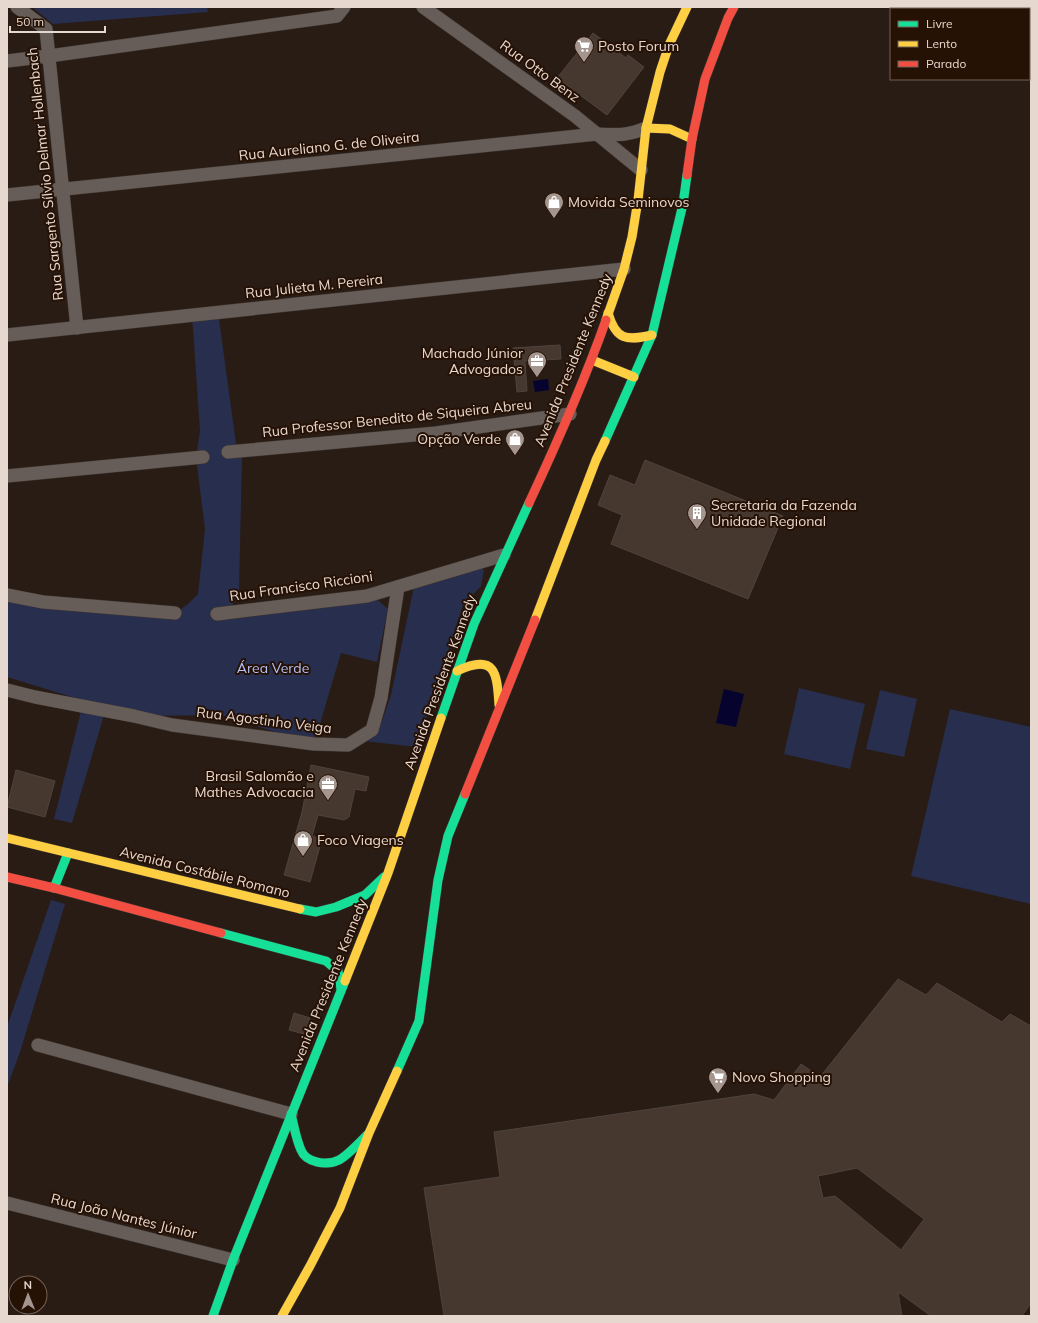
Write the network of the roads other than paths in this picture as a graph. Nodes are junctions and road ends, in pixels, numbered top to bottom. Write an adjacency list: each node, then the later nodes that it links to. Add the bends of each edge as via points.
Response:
1 (17, 7): 6 (street, Rua Sargento Sílvio Delmar Hollenbach, via 46,29)
2 (344, 7): 6 (street, via 337,16)
3 (423, 7): 9 (street, Rua Otto Benz)
4 (687, 7): 8 (main road, Avenida Presidente Kennedy, via 669,45)
5 (734, 7): 10 (main road, via 704,79)
6 (49, 56): 7 (street); 12 (street, Rua Sargento Sílvio Delmar Hollenbach)
7 (7, 61)
8 (646, 128): 9 (street, via 622,136); 10 (main road, via 676,130); 11 (main road, Avenida Presidente Kennedy)
9 (597, 134): 11 (street); 12 (street, Rua Aureliano G. de Oliveira)
10 (692, 139): 18 (main road, via 683,204)
11 (641, 170): 14 (main road, Avenida Presidente Kennedy, via 632,237)
12 (63, 190): 13 (street, Rua Aureliano G. de Oliveira); 16 (street, Rua Sargento Sílvio Delmar Hollenbach)
13 (7, 195)
14 (624, 269): 15 (main road, Avenida Presidente Kennedy); 16 (street, Rua Julieta M. Pereira)
15 (608, 313): 18 (main road, via 614,330 621,336 638,339); 19 (main road, Avenida Presidente Kennedy)
16 (77, 328): 17 (street, Rua Julieta M. Pereira)
17 (7, 335)
18 (652, 335): 20 (main road)
19 (592, 360): 20 (main road); 21 (main road, Avenida Presidente Kennedy)
20 (634, 377): 32 (main road, via 593,468)
21 (570, 414): 22 (street, Rua Professor Benedito de Siqueira Abreu, via 436,433); 25 (main road, Avenida Presidente Kennedy)
22 (228, 452)
23 (203, 457): 24 (street)
24 (7, 476)
25 (504, 555): 26 (street, Rua Francisco Riccioni); 30 (main road, Avenida Presidente Kennedy)
26 (398, 587): 29 (street, Rua Francisco Riccioni, via 367,596); 31 (street, Rua Agostinho Veiga, via 381,698 372,730 348,745 314,744 172,725)
27 (7, 595): 28 (street, via 43,602)
28 (174, 613)
29 (217, 614)
30 (457, 671): 32 (main road, via 468,665 485,663 491,666 497,681); 35 (main road, Avenida Presidente Kennedy)
31 (7, 690)
32 (500, 710): 41 (main road, via 448,836 438,880 419,1021)
33 (7, 838): 34 (main road, Avenida Costábile Romano)
34 (68, 853): 35 (main road, Avenida Costábile Romano, via 316,912 365,895); 37 (main road)
35 (388, 873): 38 (main road, Avenida Presidente Kennedy)
36 (7, 877): 37 (main road)
37 (54, 888): 38 (main road, via 326,960 338,971)
38 (341, 989): 40 (main road, Avenida Presidente Kennedy)
39 (38, 1046): 40 (street)
40 (292, 1114): 41 (main road, via 301,1151 306,1158 313,1161 327,1163 339,1160); 43 (main road, Avenida Presidente Kennedy)
41 (369, 1133): 45 (main road, via 340,1208)
42 (7, 1203): 43 (street, Rua João Nantes Júnior)
43 (233, 1260): 44 (main road, Avenida Presidente Kennedy)
44 (213, 1316)
45 (282, 1316)

